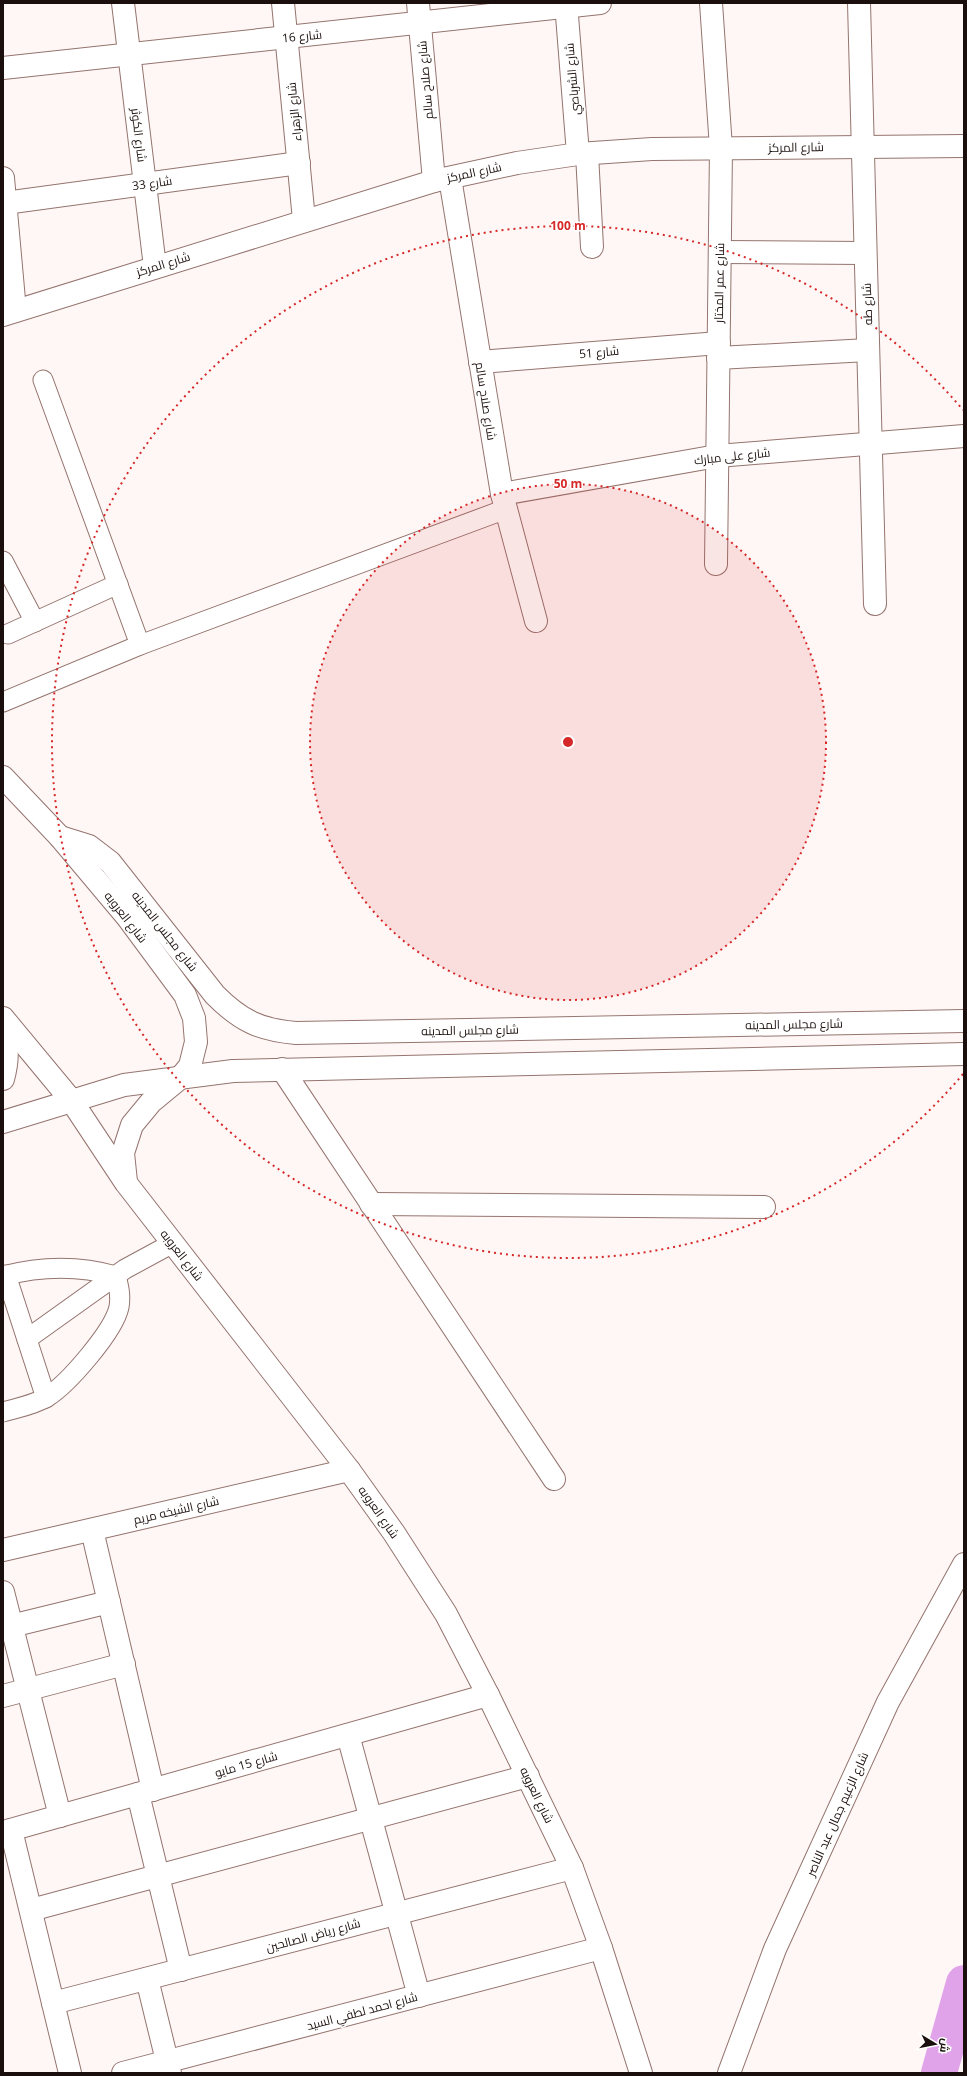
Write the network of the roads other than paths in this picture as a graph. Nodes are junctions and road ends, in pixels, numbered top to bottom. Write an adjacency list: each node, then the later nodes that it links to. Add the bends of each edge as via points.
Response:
1 (123, 3): 9 (street, شارع الكوثر)
2 (283, 3): 8 (street, شارع الزهراء)
3 (600, 3): 6 (street, شارع 16)
4 (711, 3): 13 (street, شارع عمر المختار)
5 (859, 3): 12 (street, شارع طه)
6 (566, 5): 7 (street, شارع 16); 14 (street, شارع الشرباصي)
7 (419, 13): 8 (street, شارع 16); 17 (street, شارع صلاح سالم)
8 (286, 38): 9 (street, شارع 16); 15 (street, شارع الزهراء)
9 (130, 55): 10 (street, شارع 16); 18 (street, شارع الكوثر)
10 (3, 68)
11 (964, 146): 12 (street, شارع المركز)
12 (863, 147): 13 (street, شارع المركز); 23 (street, شارع طه)
13 (720, 148): 14 (street, شارع المركز); 22 (street, شارع عمر المختار)
14 (582, 154): 17 (street, شارع المركز, via 517,163); 21 (street, شارع الشرباصي)
15 (298, 163): 18 (street, شارع 33); 20 (street, شارع الزهراء)
16 (3, 178): 19 (street)
17 (442, 179): 20 (street, شارع المركز); 28 (street, شارع صلاح سالم)
18 (146, 184): 19 (street, شارع 33); 24 (street, شارع الكوثر)
19 (5, 203): 25 (street)
20 (304, 220): 24 (street, شارع المركز)
21 (592, 247)
22 (720, 252): 23 (street); 26 (street, شارع عمر المختار)
23 (865, 253): 27 (street, شارع طه)
24 (155, 267): 25 (street, شارع المركز)
25 (9, 313)
26 (719, 350): 27 (street, شارع 51); 28 (street, شارع 51); 32 (street, شارع عمر المختار)
27 (868, 350): 31 (street, شارع طه)
28 (480, 362): 33 (street, شارع صلاح سالم)
29 (43, 380): 36 (lane)
30 (964, 436): 31 (street, شارع على مبارك)
31 (870, 444): 32 (street, شارع على مبارك); 37 (street, شارع طه)
32 (717, 456): 33 (street, شارع على مبارك); 35 (street, شارع عمر المختار)
33 (504, 501): 38 (street, شارع صلاح سالم); 41 (lane)
34 (3, 561): 39 (lane)
35 (716, 564)
36 (118, 584): 39 (lane); 41 (lane)
37 (875, 604)
38 (536, 621)
39 (35, 622): 40 (lane)
40 (8, 634)
41 (140, 644): 42 (lane)
42 (3, 702)
43 (3, 777): 44 (street, شارع العروبه)
44 (60, 837): 46 (street, شارع مجلس المدينه, via 89,846 110,862 214,996 231,1012 251,1024 273,1031 304,1033); 50 (street, شارع العروبه, via 128,918 186,995 194,1018 196,1042 190,1066)
45 (3, 1018): 52 (street, شارع العروبه)
46 (964, 1021)
47 (3, 1029): 51 (street, via 8,1062)
48 (964, 1054): 49 (street)
49 (282, 1069): 50 (street, via 232,1071); 55 (street)
50 (180, 1078): 52 (street, via 124,1085); 54 (street, شارع العروبه, via 151,1102 132,1125 123,1153)
51 (3, 1080)
52 (71, 1100): 53 (street); 54 (street, شارع العروبه)
53 (3, 1122)
54 (126, 1183): 57 (street, شارع العروبه)
55 (371, 1204): 56 (street); 64 (street)
56 (764, 1207)
57 (173, 1243): 59 (lane); 63 (street, شارع العروبه)
58 (4, 1275): 59 (lane, via 48,1267); 60 (lane)
59 (116, 1276): 60 (lane); 61 (lane, via 120,1299 113,1323 102,1341 56,1391)
60 (27, 1339): 61 (lane)
61 (46, 1398): 62 (lane)
62 (3, 1412)
63 (349, 1470): 65 (street, شارع الشيخه مريم); 73 (street, شارع العروبه, via 394,1533 446,1614)
64 (554, 1479)
65 (92, 1530): 66 (street, شارع الشيخه مريم); 69 (street)
66 (3, 1550)
67 (964, 1564): 94 (street, شارع الزعيم جمال عبد الناصر, via 881,1716 775,1950)
68 (3, 1592): 70 (street)
69 (109, 1602): 70 (street); 71 (street)
70 (7, 1627): 72 (street)
71 (124, 1664): 72 (street); 77 (street)
72 (28, 1689): 74 (street); 78 (street)
73 (488, 1695): 75 (street, شارع 15 مايو); 76 (street, شارع العروبه)
74 (3, 1696)
75 (348, 1735): 77 (street, شارع 15 مايو); 79 (street)
76 (528, 1776): 79 (street); 81 (street, شارع العروبه)
77 (146, 1792): 78 (street, شارع 15 مايو); 82 (street)
78 (60, 1816): 80 (street, شارع 15 مايو)
79 (371, 1818): 82 (street); 84 (street)
80 (7, 1831): 83 (street)
81 (572, 1868): 84 (street, شارع رياض الصالحين); 85 (street, شارع العروبه)
82 (158, 1876): 83 (street); 86 (street)
83 (31, 1910): 89 (street)
84 (396, 1913): 86 (street, شارع رياض الصالحين); 88 (street)
85 (601, 1948): 88 (street, شارع احمد لطفي السيد); 93 (street, شارع العروبه)
86 (181, 1970): 87 (street, شارع رياض الصالحين)
87 (147, 1979): 89 (street, شارع رياض الصالحين); 90 (street)
88 (419, 1996): 90 (street, شارع احمد لطفي السيد)
89 (53, 2003): 91 (street)
90 (168, 2067): 92 (street, شارع احمد لطفي السيد)
91 (70, 2073)
92 (123, 2073)
93 (641, 2073)
94 (729, 2073)

